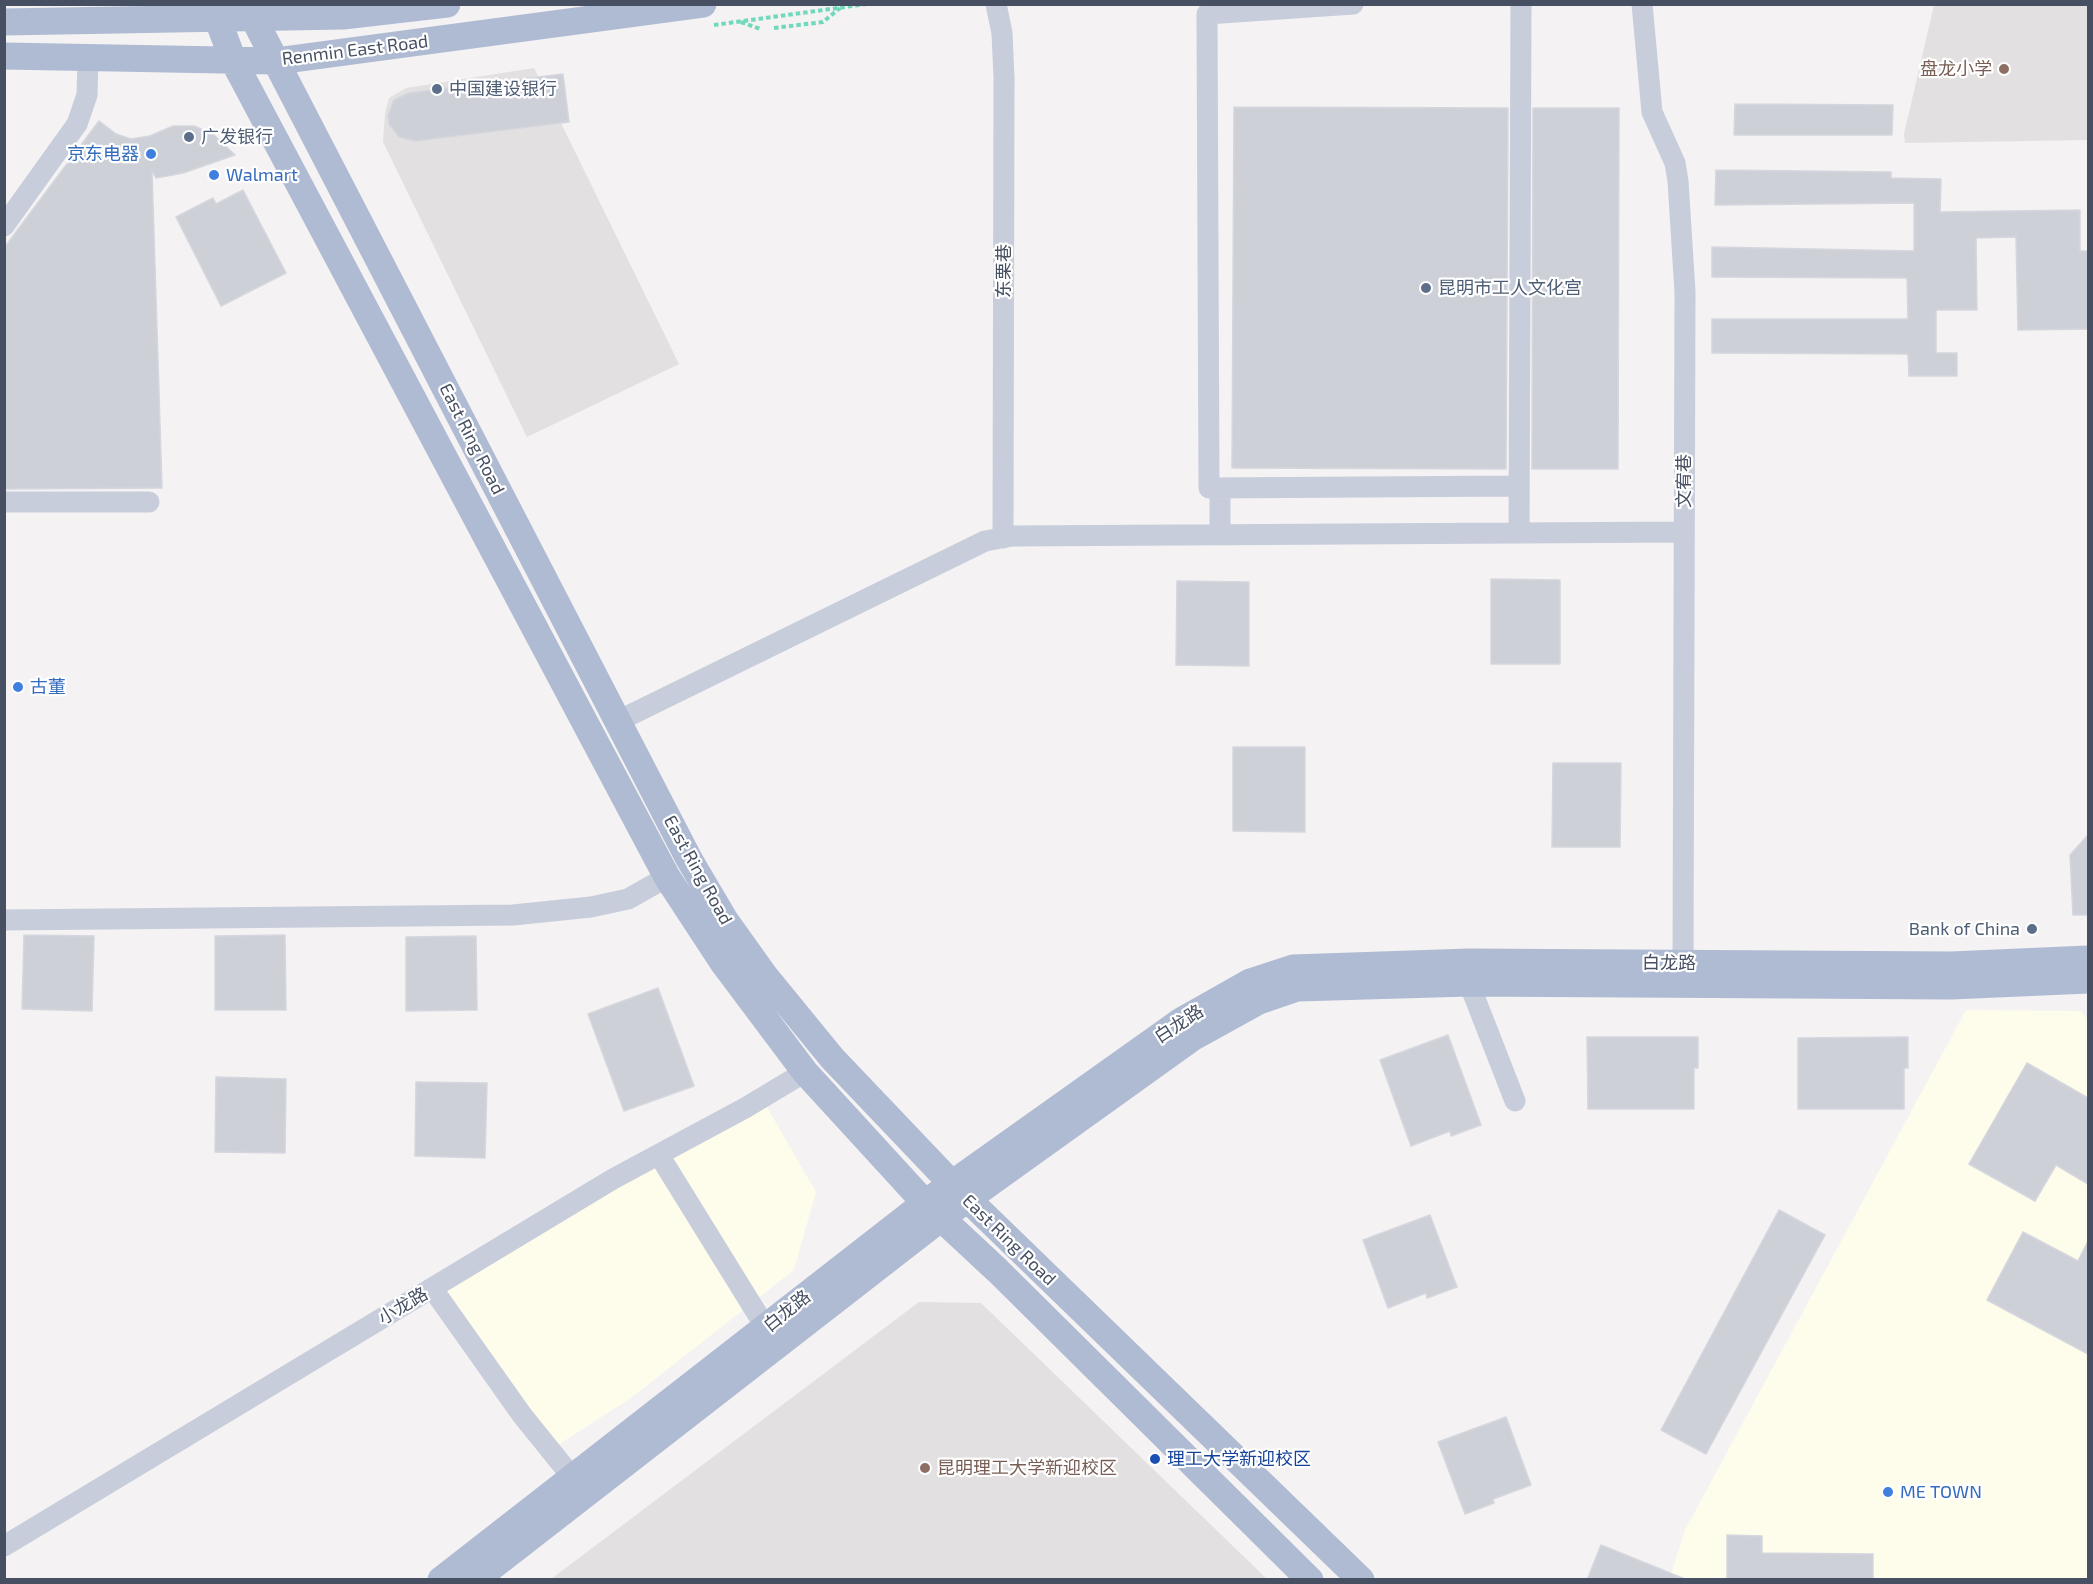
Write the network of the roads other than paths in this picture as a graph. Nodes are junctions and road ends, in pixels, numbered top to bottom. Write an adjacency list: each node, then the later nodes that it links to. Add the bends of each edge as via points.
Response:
1 (447, 4): 8 (main road, Renmin East Road, via 343,16)
2 (703, 4): 13 (main road, Renmin East Road)
3 (996, 4): 22 (street, 东栗巷, via 1004,78)
4 (1353, 4): 16 (street, via 1207,14 1209,488)
5 (1521, 4): 15 (street)
6 (1642, 4): 19 (street, 文宥巷, via 1652,112 1675,163 1678,181 1685,292)
7 (215, 12): 8 (main road, Renmin East Road); 9 (main road, Renmin East Road); 12 (main road, East Ring Road)
8 (251, 12): 13 (main road, East Ring Road)
9 (4, 22)
10 (4, 56): 11 (main road, Renmin East Road)
11 (88, 58): 12 (main road, Renmin East Road); 14 (street, via 87,95 76,124)
12 (233, 60): 13 (main road, Renmin East Road); 24 (main road, East Ring Road)
13 (277, 61): 23 (main road, East Ring Road)
14 (4, 226)
15 (1519, 486): 16 (street); 20 (street)
16 (1220, 488): 21 (street)
17 (4, 502): 18 (street)
18 (149, 502)
19 (1684, 532): 20 (street); 27 (street, 文宥巷)
20 (1519, 533): 21 (street)
21 (1220, 535): 22 (street)
22 (1003, 538): 23 (street, via 985,541)
23 (618, 721): 33 (main road, East Ring Road, via 689,859 725,920 765,976 832,1058)
24 (667, 877): 25 (street, via 628,899 513,915); 30 (main road, East Ring Road, via 724,964)
25 (4, 920)
26 (2088, 959): 27 (main road, 白龙路, via 1951,965)
27 (1683, 963): 33 (main road, 白龙路, via 1469,962 1293,968 1250,982 1181,1021)
28 (2088, 980): 29 (main road, 白龙路, via 1951,986)
29 (1469, 982): 31 (street); 33 (main road, 白龙路, via 1297,988 1259,1001 1192,1038)
30 (805, 1072): 32 (street, 小龙路); 34 (main road, East Ring Road)
31 (1515, 1101)
32 (659, 1155): 35 (street, 小龙路); 36 (street)
33 (959, 1192): 34 (main road, 白龙路); 42 (main road, East Ring Road)
34 (933, 1210): 36 (main road, 白龙路); 40 (main road, 白龙路); 41 (main road, East Ring Road)
35 (432, 1288): 37 (street, via 522,1415); 38 (street, 小龙路)
36 (766, 1328): 37 (main road, 白龙路)
37 (572, 1477): 39 (main road, 白龙路)
38 (4, 1546)
39 (441, 1580)
40 (475, 1580)
41 (1310, 1580)
42 (1361, 1580)

